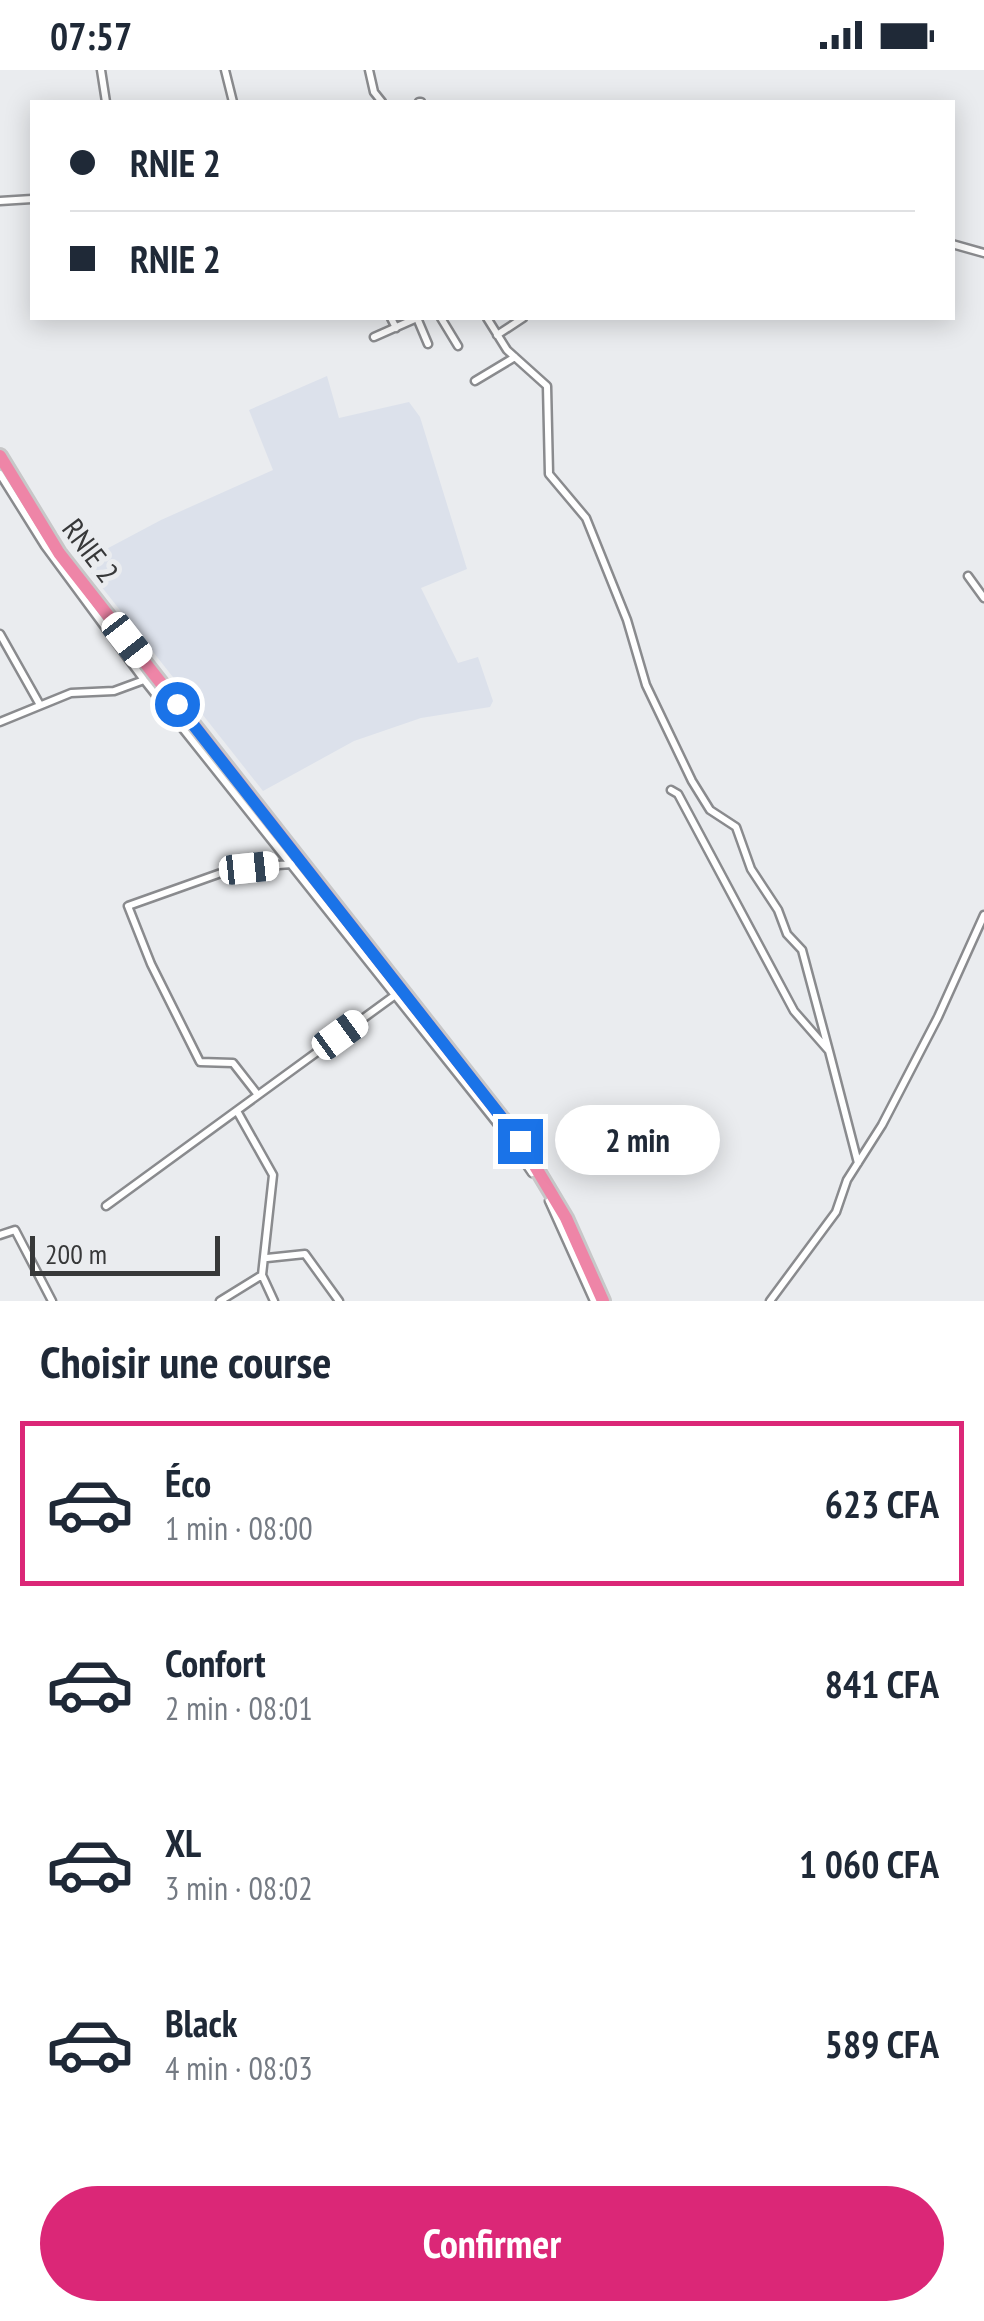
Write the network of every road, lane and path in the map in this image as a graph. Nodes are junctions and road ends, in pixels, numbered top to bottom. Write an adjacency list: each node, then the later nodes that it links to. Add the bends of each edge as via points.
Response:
1 (101, 70): 4 (street)
2 (225, 70): 5 (street)
3 (369, 70): 6 (street)
4 (106, 100)
5 (232, 100)
6 (380, 100)
7 (30, 199): 8 (street)
8 (0, 201)
9 (955, 245): 10 (street)
10 (984, 253)
11 (392, 320): 17 (street)
12 (413, 320): 17 (street)
13 (418, 320): 20 (street)
14 (442, 320): 21 (street)
15 (488, 320): 18 (street)
16 (520, 320): 18 (street)
17 (396, 328): 19 (street)
18 (497, 335): 22 (street)
19 (374, 337)
20 (428, 344)
21 (458, 346)
22 (515, 357): 23 (street); 36 (street, via 547,386 549,474 586,518 646,685 692,781 710,810 736,828 787,934 802,950)
23 (475, 381)
24 (0, 456): 33 (highway, RNIE 2 / RNIE 2, via 59,553)
25 (0, 474): 29 (street)
26 (968, 576): 27 (street)
27 (984, 598)
28 (0, 634): 30 (street)
29 (144, 680): 30 (street, via 114,692 71,692); 33 (street)
30 (40, 705): 31 (street)
31 (0, 722)
32 (671, 790): 36 (street, via 794,1011)
33 (297, 864): 35 (highway, RNIE 2 / RNIE 2); 37 (street, via 235,868 134,900 128,911 200,1062 234,1063)
34 (983, 917): 39 (street, via 938,1018)
35 (399, 992): 37 (street); 48 (street, via 526,1164); 49 (highway, RNIE 2 / RNIE 2, via 532,1159)
36 (829, 1052): 39 (street)
37 (258, 1095): 38 (street)
38 (236, 1111): 40 (street); 42 (street, via 273,1175)
39 (858, 1162): 50 (street, via 836,1212)
40 (106, 1206)
41 (0, 1235): 44 (street, via 14,1230)
42 (267, 1258): 43 (street); 47 (street, via 305,1254)
43 (262, 1275): 45 (street); 46 (street)
44 (52, 1301)
45 (220, 1301)
46 (274, 1301)
47 (339, 1301)
48 (594, 1301)
49 (603, 1301)
50 (770, 1301)

